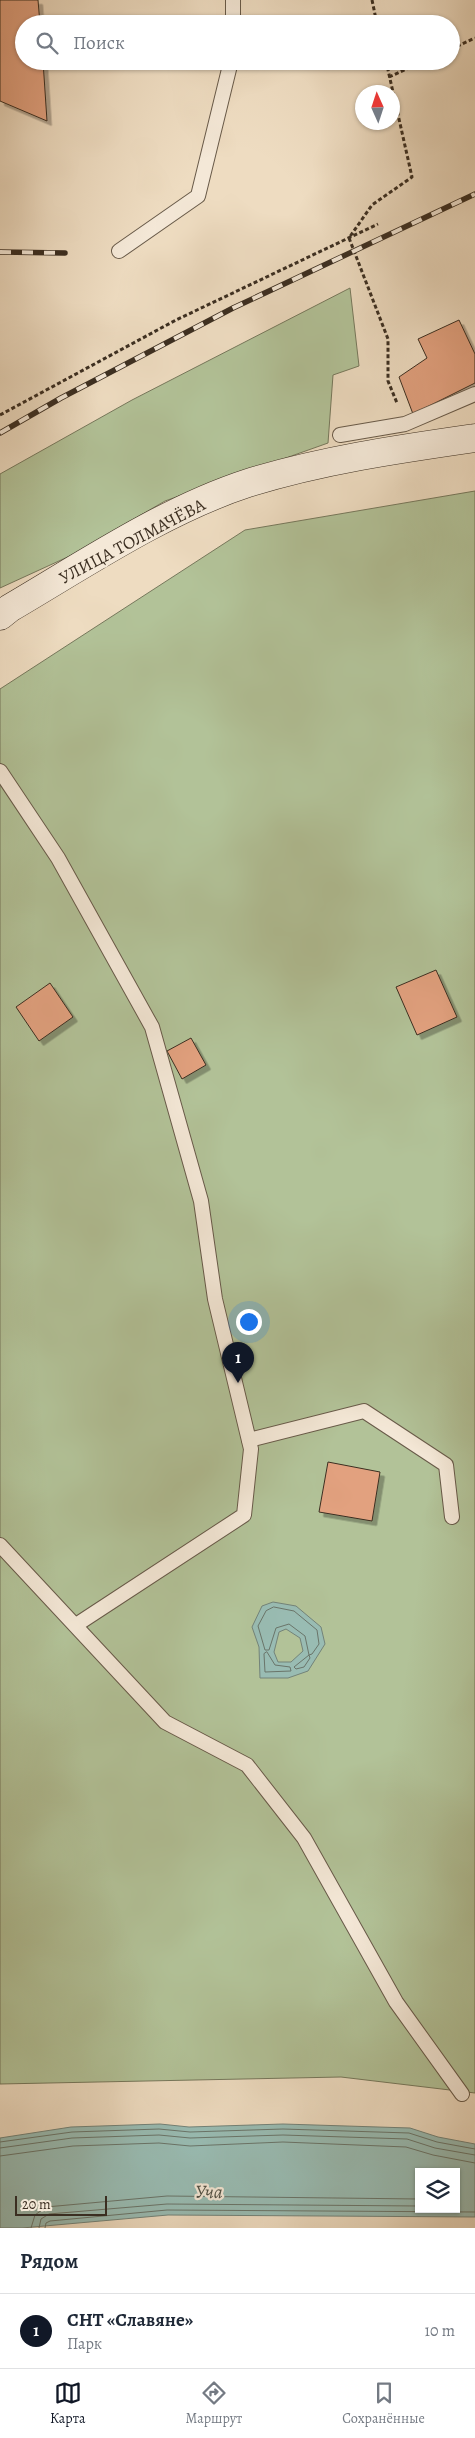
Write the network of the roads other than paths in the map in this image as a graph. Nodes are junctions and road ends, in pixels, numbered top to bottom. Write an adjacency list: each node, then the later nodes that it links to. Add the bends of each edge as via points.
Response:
1 (233, 0): 2 (lane)
2 (233, 15)
3 (229, 70): 4 (lane, via 198,196)
4 (119, 251)
5 (475, 394): 6 (lane, via 405,424)
6 (340, 435)
7 (475, 438): 8 (street, УЛИЦА ТОЛМАЧЁВА, via 316,465 247,483 186,508)
8 (0, 616)
9 (0, 771): 10 (lane, via 58,858 152,1027 201,1201 215,1299)
10 (248, 1440): 11 (lane, via 364,1411 446,1465); 13 (lane, via 251,1449 244,1515)
11 (452, 1517)
12 (0, 1545): 13 (lane)
13 (76, 1626): 14 (lane, via 165,1722 247,1765 304,1838 396,2002)
14 (462, 2094)

